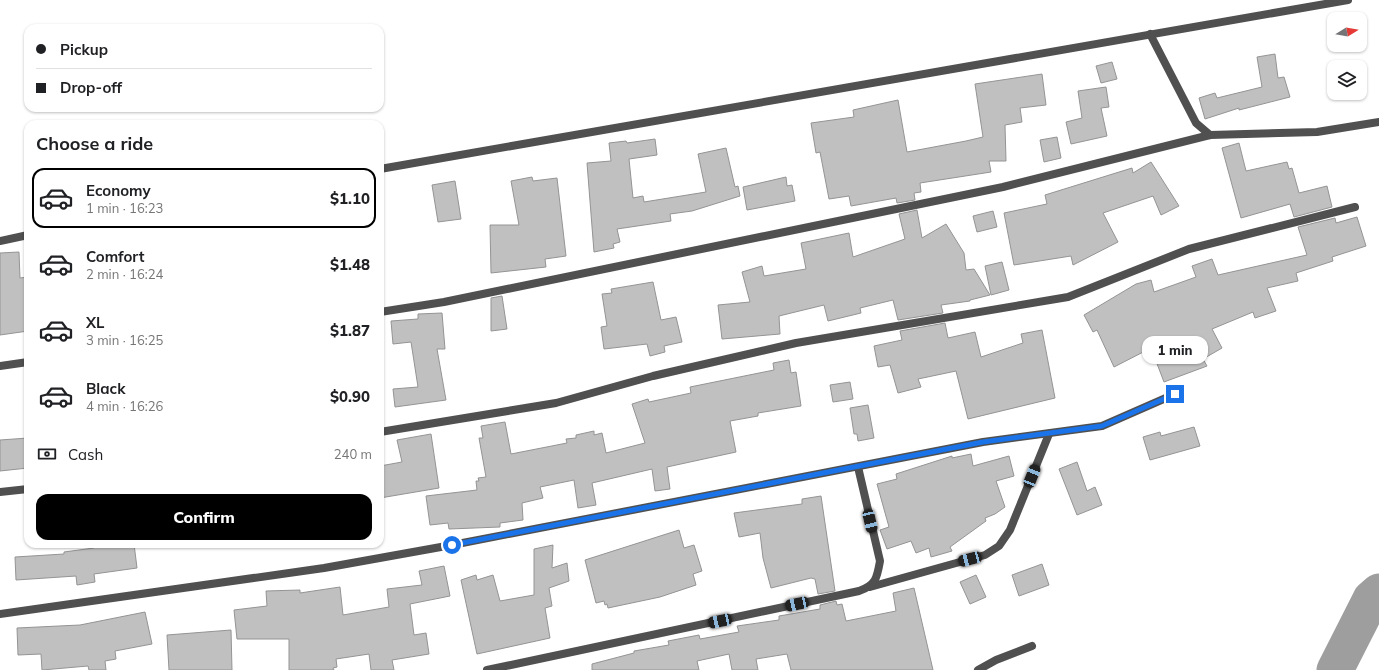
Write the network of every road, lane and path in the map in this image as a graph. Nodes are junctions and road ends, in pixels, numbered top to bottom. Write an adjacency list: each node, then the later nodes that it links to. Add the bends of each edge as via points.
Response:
1 (1348, 0): 2 (street)
2 (1150, 34): 4 (street, via 1196,123); 5 (street)
3 (1379, 122): 4 (street, via 1317,132)
4 (1210, 135): 9 (street, via 1003,187 444,302)
5 (384, 169)
6 (1355, 208): 13 (street, via 1189,249 1068,297 796,343 653,376 556,403)
7 (24, 236): 8 (street)
8 (0, 241)
9 (384, 311)
10 (24, 363): 11 (street)
11 (0, 366)
12 (1175, 394): 14 (street, via 1102,426)
13 (384, 431)
14 (1049, 434): 15 (street, via 983,442); 18 (street, via 1010,530 999,546 985,555)
15 (858, 467): 18 (street, via 880,561 878,575); 19 (street, via 331,567)
16 (24, 489): 17 (street)
17 (0, 492)
18 (870, 587): 21 (street)
19 (0, 614)
20 (1032, 646): 22 (street)
21 (487, 670)
22 (978, 670)

